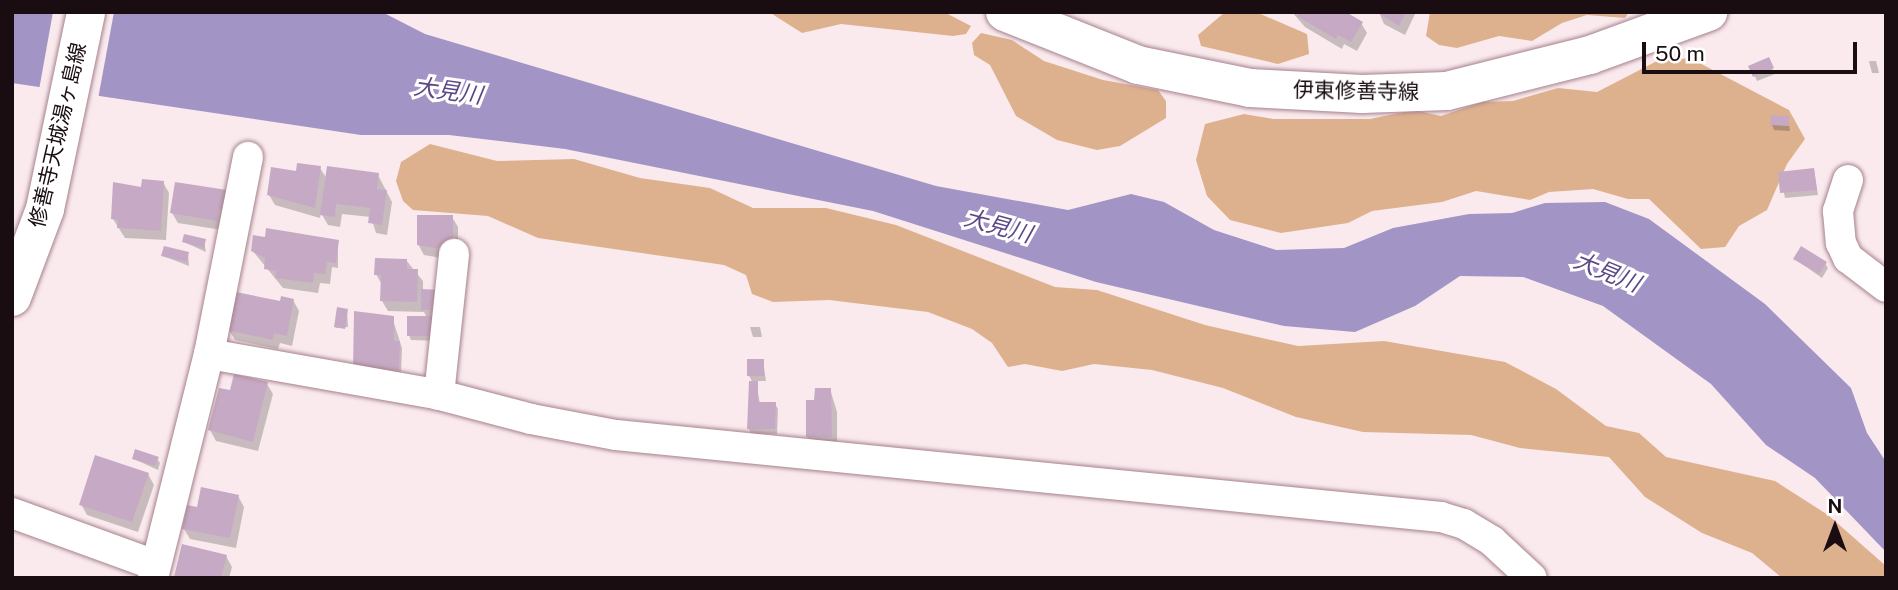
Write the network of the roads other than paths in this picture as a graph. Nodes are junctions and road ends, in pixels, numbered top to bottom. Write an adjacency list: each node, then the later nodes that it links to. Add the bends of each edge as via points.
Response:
1 (86, 12): 8 (main road, 修善寺天城湯ヶ島線, via 45,209)
2 (1005, 12): 3 (main road, 伊東修善寺線, via 1138,65 1250,88 1362,94 1447,91 1590,55)
3 (1708, 12)
4 (248, 157): 9 (street)
5 (1848, 180): 7 (street, via 1838,211 1841,243 1848,258)
6 (454, 254): 10 (street)
7 (1886, 287)
8 (12, 297)
9 (209, 354): 10 (street); 12 (street)
10 (439, 395): 13 (street, via 616,435 1441,517 1492,541)
11 (12, 513): 12 (street)
12 (154, 571)
13 (1532, 578)

